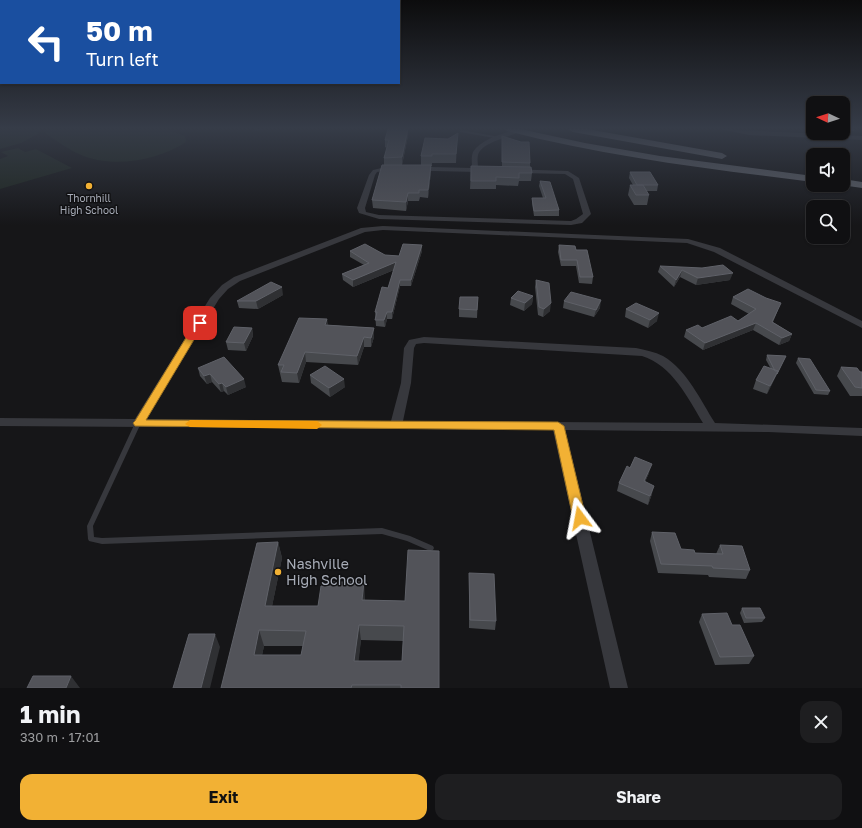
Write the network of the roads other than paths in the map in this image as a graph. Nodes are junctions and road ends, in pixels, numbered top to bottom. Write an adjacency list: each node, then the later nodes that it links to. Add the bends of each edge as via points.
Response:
1 (475, 161): 5 (street)
2 (674, 161): 8 (highway)
3 (748, 161): 4 (highway)
4 (806, 168)
5 (475, 169): 5 (street, via 382,169 372,175 361,208 363,213 379,217 570,223 579,221 587,214 576,178 572,174)
6 (850, 174): 7 (highway)
7 (862, 175)
8 (806, 178)
9 (850, 183): 10 (highway)
10 (862, 185)
11 (862, 325): 13 (street, via 717,250 688,241 383,228 364,230 237,279 225,287 215,298)
12 (0, 422): 13 (street)
13 (138, 423): 14 (street); 18 (lane, via 90,526 91,539 382,531 408,538)
14 (396, 426): 15 (street); 16 (street, via 406,383 409,348 413,342 424,340 636,351 649,354 661,360 677,377)
15 (558, 426): 16 (street); 19 (street)
16 (712, 428): 17 (street)
17 (862, 432)
18 (430, 548)
19 (619, 688)

